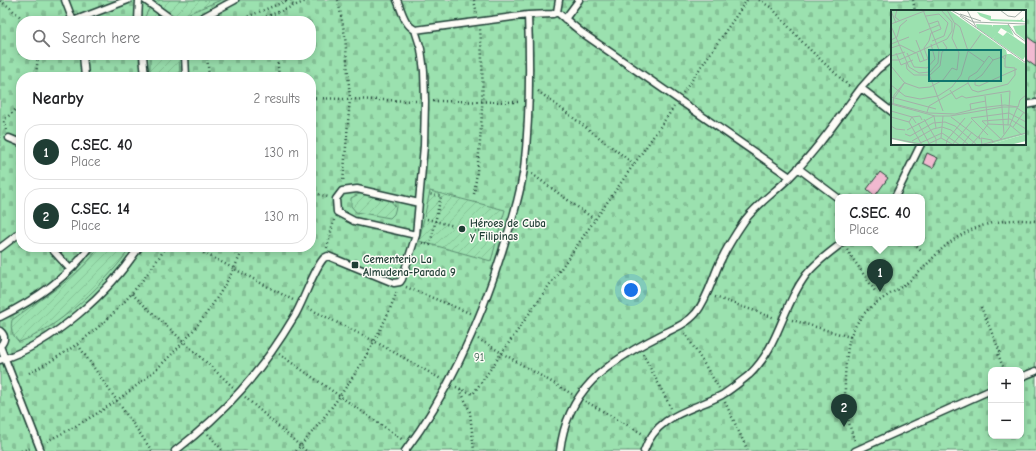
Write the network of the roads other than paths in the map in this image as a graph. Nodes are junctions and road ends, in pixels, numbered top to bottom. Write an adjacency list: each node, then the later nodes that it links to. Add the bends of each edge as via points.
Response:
1 (65, 0): 11 (lane)
2 (128, 0): 12 (lane)
3 (138, 0): 13 (lane)
4 (145, 0): 14 (lane)
5 (234, 0): 15 (lane)
6 (397, 0): 17 (lane, via 406,21)
7 (559, 0): 9 (lane)
8 (579, 0): 16 (lane)
9 (557, 12): 10 (lane); 16 (lane)
10 (528, 15): 17 (lane); 55 (lane, via 529,90 524,168 514,213 495,276 470,335 438,401)
11 (71, 16)
12 (86, 16)
13 (138, 16)
14 (167, 16)
15 (205, 16)
16 (566, 19): 33 (lane)
17 (415, 30): 36 (lane, via 421,49 425,101)
18 (891, 59): 25 (lane, via 877,70)
19 (83, 60): 22 (lane)
20 (144, 60): 23 (lane)
21 (185, 60): 24 (lane)
22 (85, 72)
23 (145, 72)
24 (186, 72)
25 (859, 91): 28 (lane); 32 (lane)
26 (1036, 103): 27 (lane)
27 (1026, 105)
28 (891, 111)
29 (9, 138): 30 (lane)
30 (16, 141)
31 (921, 145): 34 (lane)
32 (798, 168): 33 (lane); 35 (lane)
33 (790, 177): 56 (lane, via 747,218 720,261 708,294 697,312 681,325 603,369 578,397 568,420)
34 (896, 194)
35 (835, 196)
36 (419, 203): 37 (lane); 37 (lane, via 357,189 342,191 336,200 336,212 354,221)
37 (416, 235): 54 (lane, via 400,282 394,284 328,256 324,258 302,304 274,350 240,393 203,429)
38 (16, 236): 40 (lane)
39 (838, 246): 57 (lane, via 805,276 771,348 762,360 736,386 661,423 649,438)
40 (0, 248)
41 (55, 252): 44 (lane)
42 (85, 252): 44 (lane)
43 (135, 252): 48 (lane, via 118,275 77,316 30,346)
44 (70, 268): 45 (lane, via 33,298)
45 (0, 317)
46 (0, 331): 47 (lane, via 4,341)
47 (0, 346): 48 (lane)
48 (2, 359): 52 (lane)
49 (1036, 371): 50 (lane)
50 (1024, 376)
51 (988, 391): 53 (lane)
52 (40, 448)
53 (857, 450)
54 (175, 451)
55 (405, 451)
56 (560, 451)
57 (644, 451)

